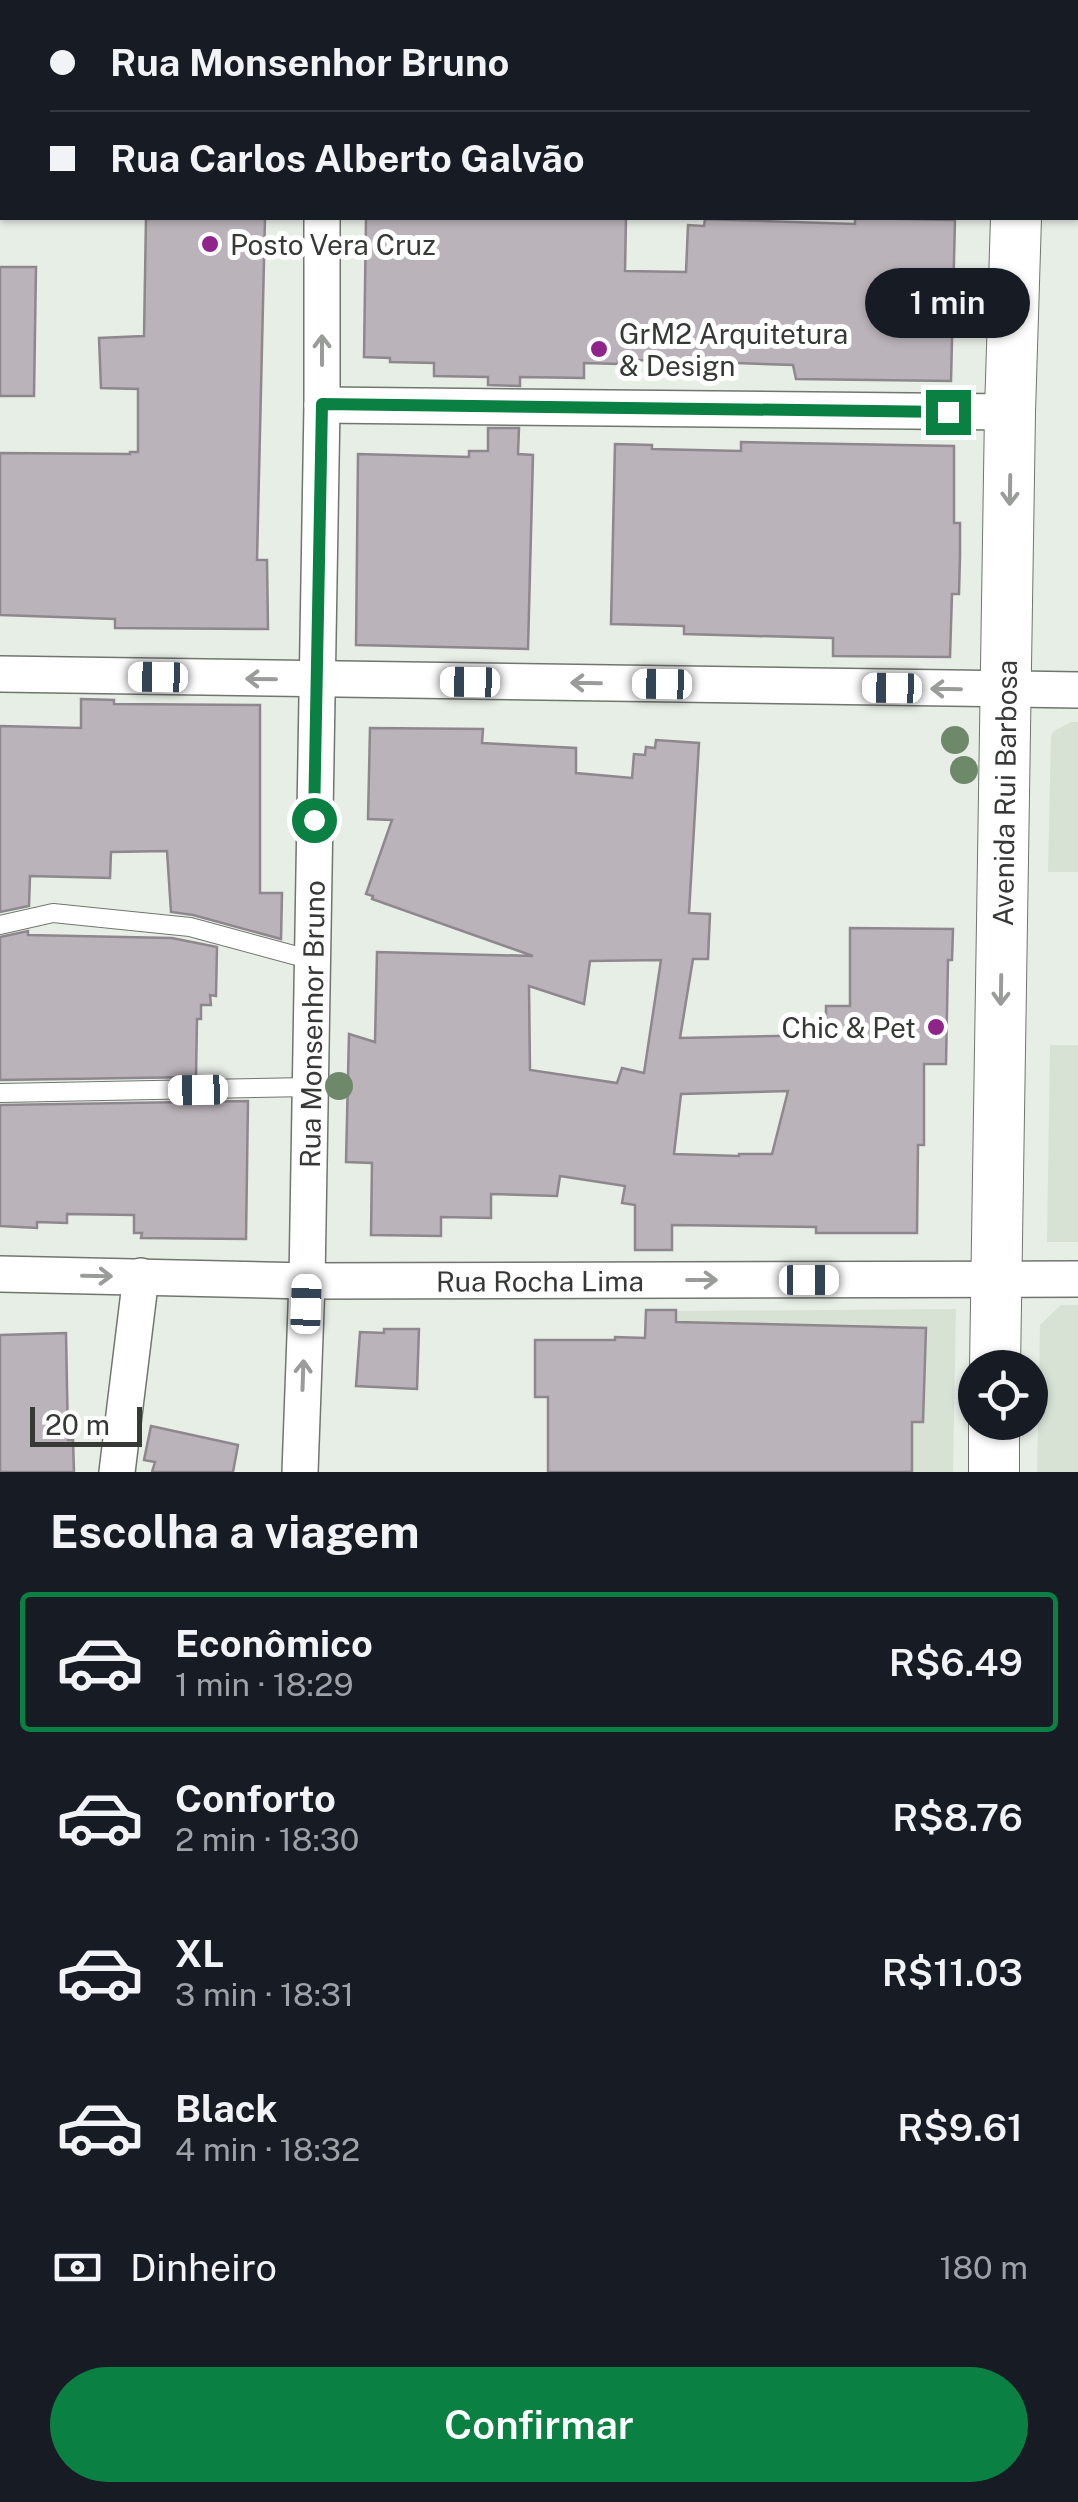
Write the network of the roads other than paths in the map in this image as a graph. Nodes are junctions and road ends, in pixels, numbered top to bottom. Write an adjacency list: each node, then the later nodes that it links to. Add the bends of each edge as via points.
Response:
1 (322, 220): 3 (street, Rua Monsenhor Bruno, one-way to 1)
2 (1016, 220): 4 (main road, Avenida Rui Barbosa)
3 (322, 404): 4 (street); 6 (street, Rua Monsenhor Bruno)
4 (1010, 412): 7 (main road, Avenida Rui Barbosa, one-way to 7)
5 (0, 674): 6 (street, one-way to 5)
6 (316, 680): 7 (street, one-way to 6); 10 (street, Rua Monsenhor Bruno)
7 (1008, 690): 8 (street); 15 (main road, Avenida Rui Barbosa, one-way to 15)
8 (1078, 690)
9 (0, 925): 10 (lane, via 53,913 190,927)
10 (312, 960): 11 (street, Rua Monsenhor Bruno)
11 (310, 1087): 12 (lane); 17 (street, Rua Monsenhor Bruno)
12 (0, 1093)
13 (0, 1274): 14 (street, Rua Rocha Lima, one-way to 14)
14 (140, 1276): 17 (street, Rua Rocha Lima); 20 (street)
15 (995, 1279): 16 (street, Rua Rocha Lima); 17 (street, Rua Rocha Lima, one-way to 15); 18 (main road, Avenida Rui Barbosa)
16 (1078, 1280)
17 (307, 1281): 21 (street, Rua Monsenhor Bruno, one-way to 17)
18 (994, 1350)
19 (994, 1440): 22 (main road)
20 (117, 1472)
21 (300, 1472)
22 (994, 1472)

